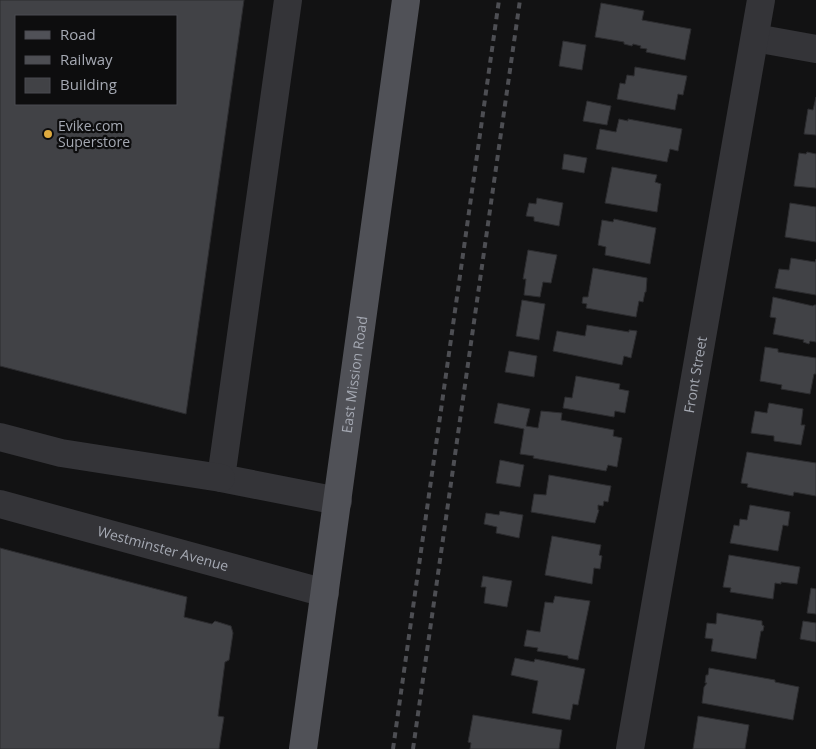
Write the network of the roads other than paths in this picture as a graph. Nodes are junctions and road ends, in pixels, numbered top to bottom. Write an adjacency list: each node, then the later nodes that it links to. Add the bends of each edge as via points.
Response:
1 (288, 0): 7 (street)
2 (406, 0): 8 (main road, East Mission Road)
3 (761, 0): 4 (street, Front Street)
4 (755, 38): 5 (street); 12 (street, Front Street)
5 (816, 49)
6 (0, 437): 7 (street, via 61,453)
7 (221, 478): 8 (street)
8 (338, 501): 10 (main road, East Mission Road)
9 (0, 504): 10 (street, Westminster Avenue)
10 (325, 593): 11 (main road, East Mission Road)
11 (303, 749)
12 (630, 749)

